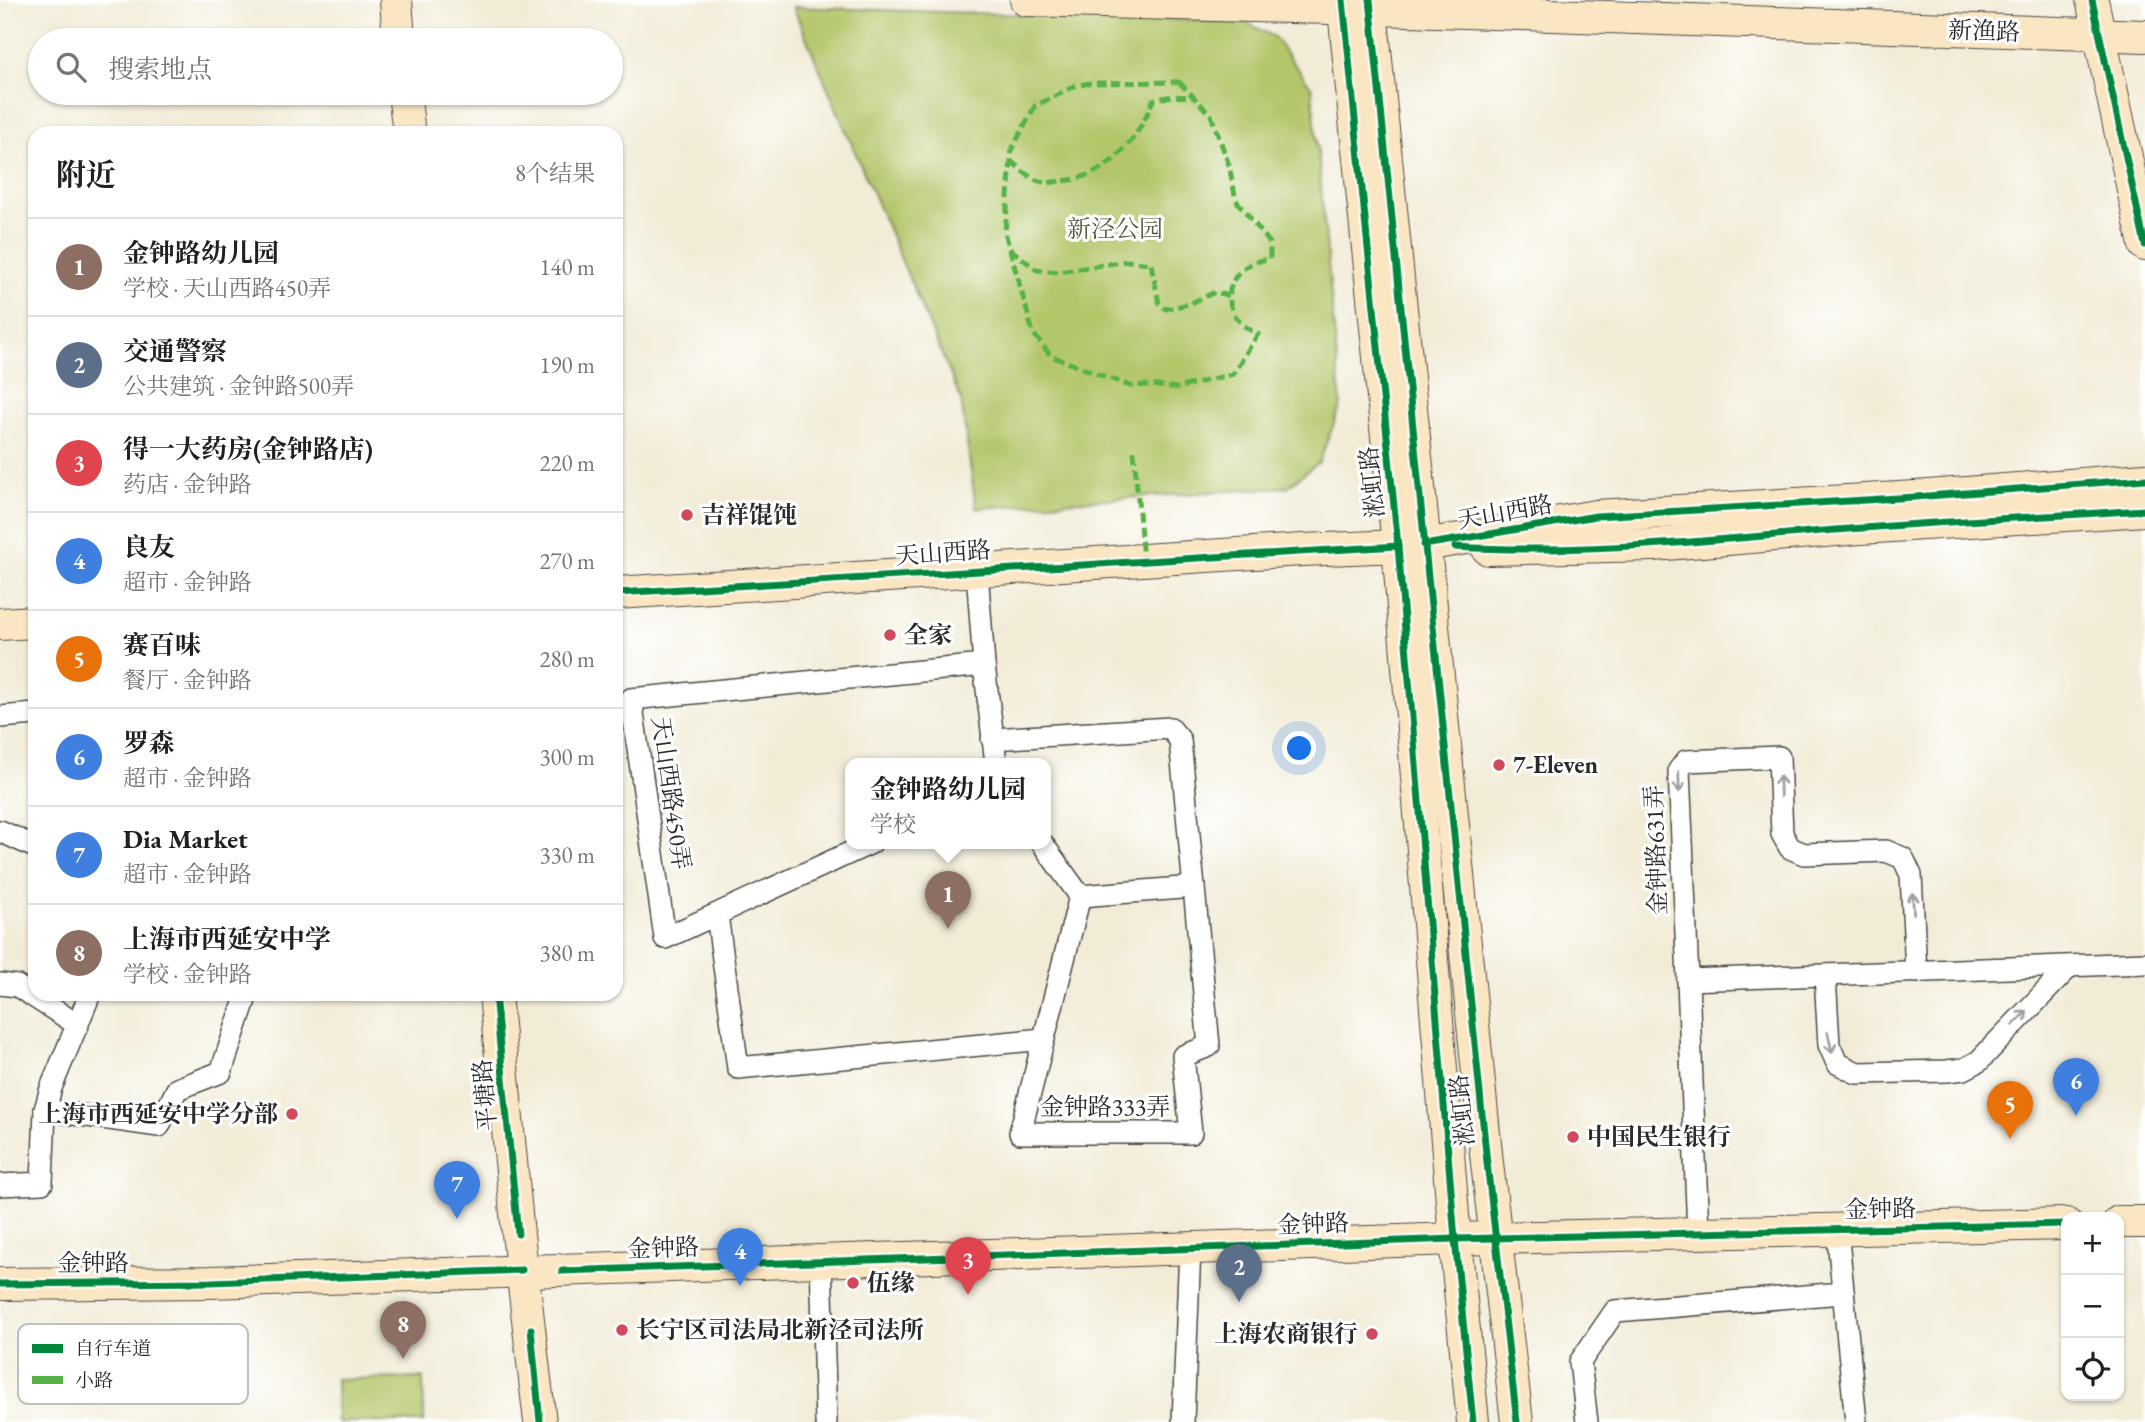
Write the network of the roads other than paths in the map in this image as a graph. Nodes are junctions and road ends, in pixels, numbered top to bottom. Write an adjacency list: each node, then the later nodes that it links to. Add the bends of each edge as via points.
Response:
1 (396, 0): 5 (main road)
2 (1026, 0): 3 (main road, 新渔路)
3 (1357, 4): 4 (main road, 新渔路); 12 (main road, 淞虹路)
4 (2095, 15): 6 (main road, 新渔路); 9 (main road)
5 (398, 28)
6 (2145, 36)
7 (406, 105): 8 (main road)
8 (408, 126)
9 (2145, 245)
10 (2145, 479): 12 (main road, 天山西路, via 1596,516)
11 (2145, 510): 12 (main road, 天山西路, via 1654,545 1505,550)
12 (1411, 546): 13 (main road, 天山西路); 49 (main road, 淞虹路); 50 (main road, 淞虹路)
13 (977, 570): 14 (main road, 天山西路); 17 (street)
14 (623, 593)
15 (28, 622): 16 (main road)
16 (0, 624)
17 (984, 665): 20 (street); 28 (street, 天山西路450弄, via 631,699 665,937)
18 (28, 715): 19 (street)
19 (0, 718)
20 (992, 739): 21 (street); 26 (street, via 1170,728 1181,740)
21 (995, 758)
22 (0, 831): 23 (street)
23 (28, 845)
24 (858, 849): 28 (street, 天山西路450弄)
25 (1046, 849): 27 (street)
26 (1194, 887): 27 (street); 41 (street, 金钟路333弄, via 1209,1046 1183,1056 1191,1133 1020,1133)
27 (1080, 896): 41 (street, 金钟路333弄)
28 (717, 915): 41 (street, via 738,1068)
29 (2145, 963): 30 (street)
30 (2070, 966): 31 (street); 32 (street, one-way to 30, via 1829,1045 1837,1063 1857,1073 1947,1071 1979,1061)
31 (1916, 972): 32 (street); 33 (street, 金钟路631弄, one-way to 33, via 1911,875 1903,858 1886,851 1804,854 1790,848 1783,834 1779,757 1686,761 1679,770)
32 (1825, 975): 33 (street)
33 (1688, 980): 48 (street, 金钟路631弄)
34 (0, 984): 35 (street)
35 (28, 993)
36 (40, 1001): 40 (street)
37 (87, 1001): 40 (street)
38 (245, 1001): 42 (street, via 221,1072 177,1089 159,1126)
39 (496, 1001): 53 (main road, 平塘路)
40 (78, 1025): 42 (street)
41 (1044, 1039)
42 (45, 1111): 43 (street, via 42,1183)
43 (0, 1185)
44 (2124, 1222): 45 (main road)
45 (2145, 1222)
46 (2061, 1224): 47 (main road, 金钟路)
47 (1837, 1229): 48 (main road, 金钟路); 55 (street)
48 (1698, 1233): 49 (main road, 金钟路)
49 (1495, 1238): 50 (main road, 金钟路); 60 (main road, 淞虹路)
50 (1455, 1239): 51 (main road, 金钟路); 59 (main road, 淞虹路)
51 (1190, 1247): 52 (main road, 金钟路); 58 (street)
52 (821, 1261): 53 (main road, 金钟路); 57 (street)
53 (522, 1270): 54 (main road, 金钟路, via 211,1282); 56 (main road, 平塘路)
54 (0, 1284)
55 (1843, 1293): 61 (street, via 1615,1311 1580,1362); 62 (street)
56 (540, 1422)
57 (826, 1422)
58 (1183, 1422)
59 (1473, 1422)
60 (1517, 1422)
61 (1587, 1422)
62 (1856, 1422)

